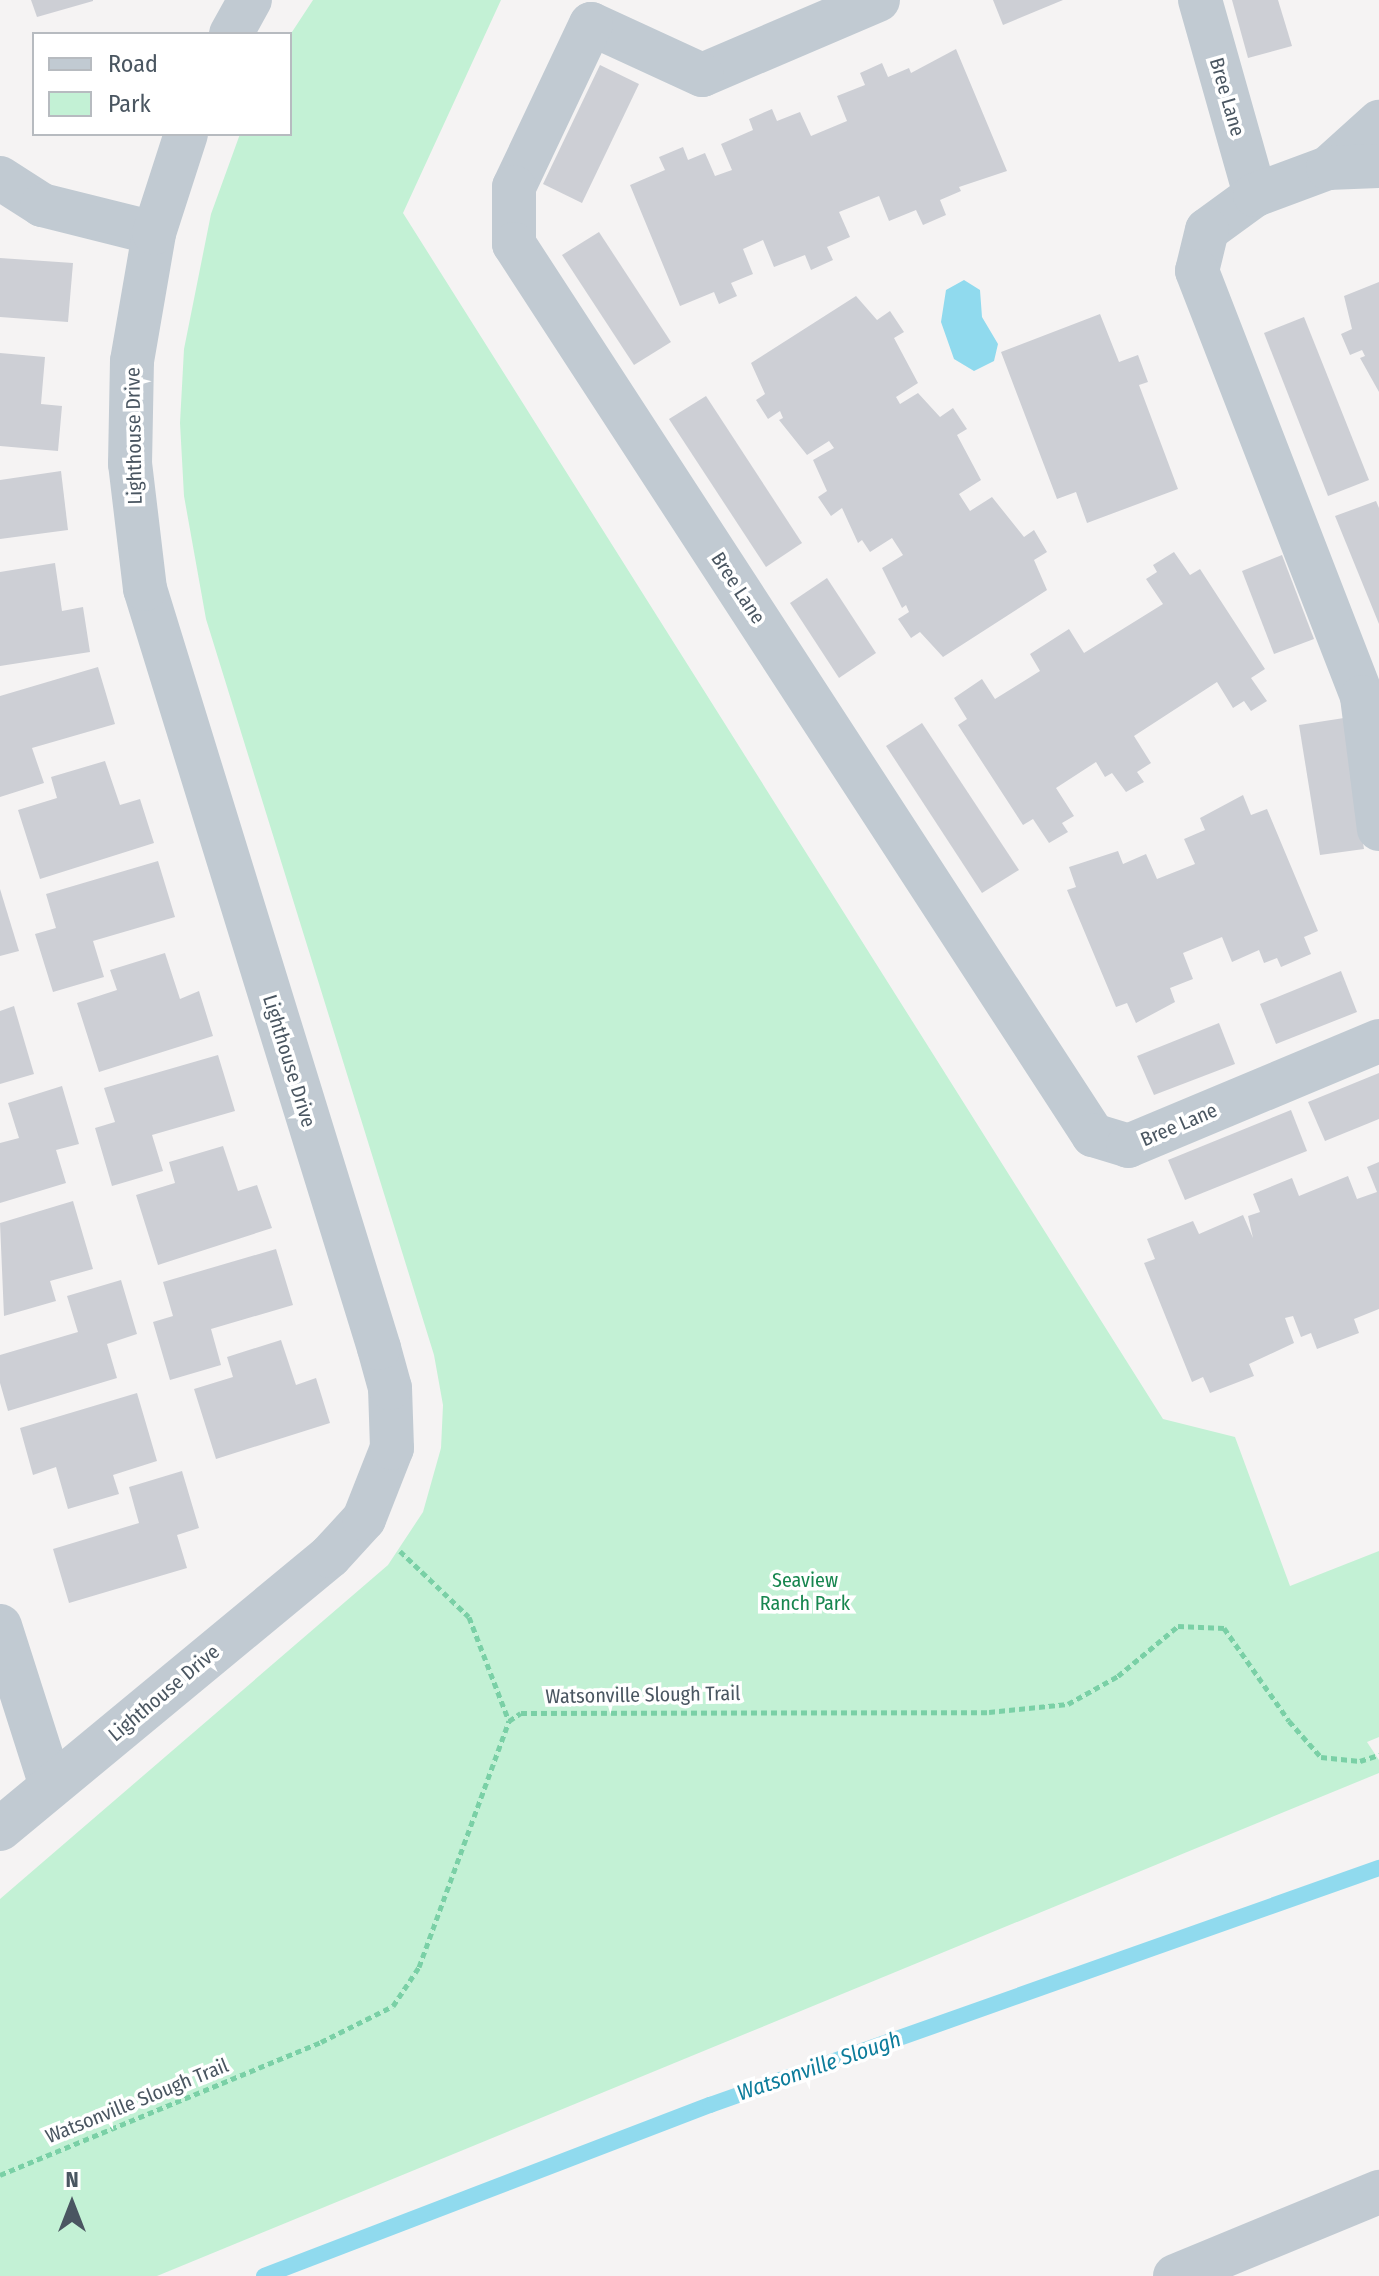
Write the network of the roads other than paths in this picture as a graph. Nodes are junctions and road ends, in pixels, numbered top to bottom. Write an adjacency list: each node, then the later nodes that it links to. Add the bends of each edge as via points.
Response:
1 (250, 0): 4 (street)
2 (878, 0): 13 (street, Bree Lane, via 702,75 591,24 514,187 514,244 1093,1135 1128,1146)
3 (1200, 0): 10 (street, Bree Lane)
4 (232, 32)
5 (1379, 122): 8 (street)
6 (185, 136): 11 (street, Lighthouse Drive)
7 (1379, 166): 8 (street)
8 (1328, 168): 10 (street)
9 (0, 178): 11 (street, via 42,205)
10 (1255, 195): 12 (street, via 1207,230 1197,271 1362,697)
11 (154, 233): 15 (street, Lighthouse Drive, via 137,318 130,408 130,464 145,589 390,1388 392,1448 386,1475 364,1519 330,1556)
12 (1379, 829)
13 (1379, 1041)
14 (0, 1626): 15 (street)
15 (51, 1786): 16 (street, Lighthouse Drive)
16 (0, 1829)
17 (1379, 2192): 18 (street)
18 (1175, 2276)

